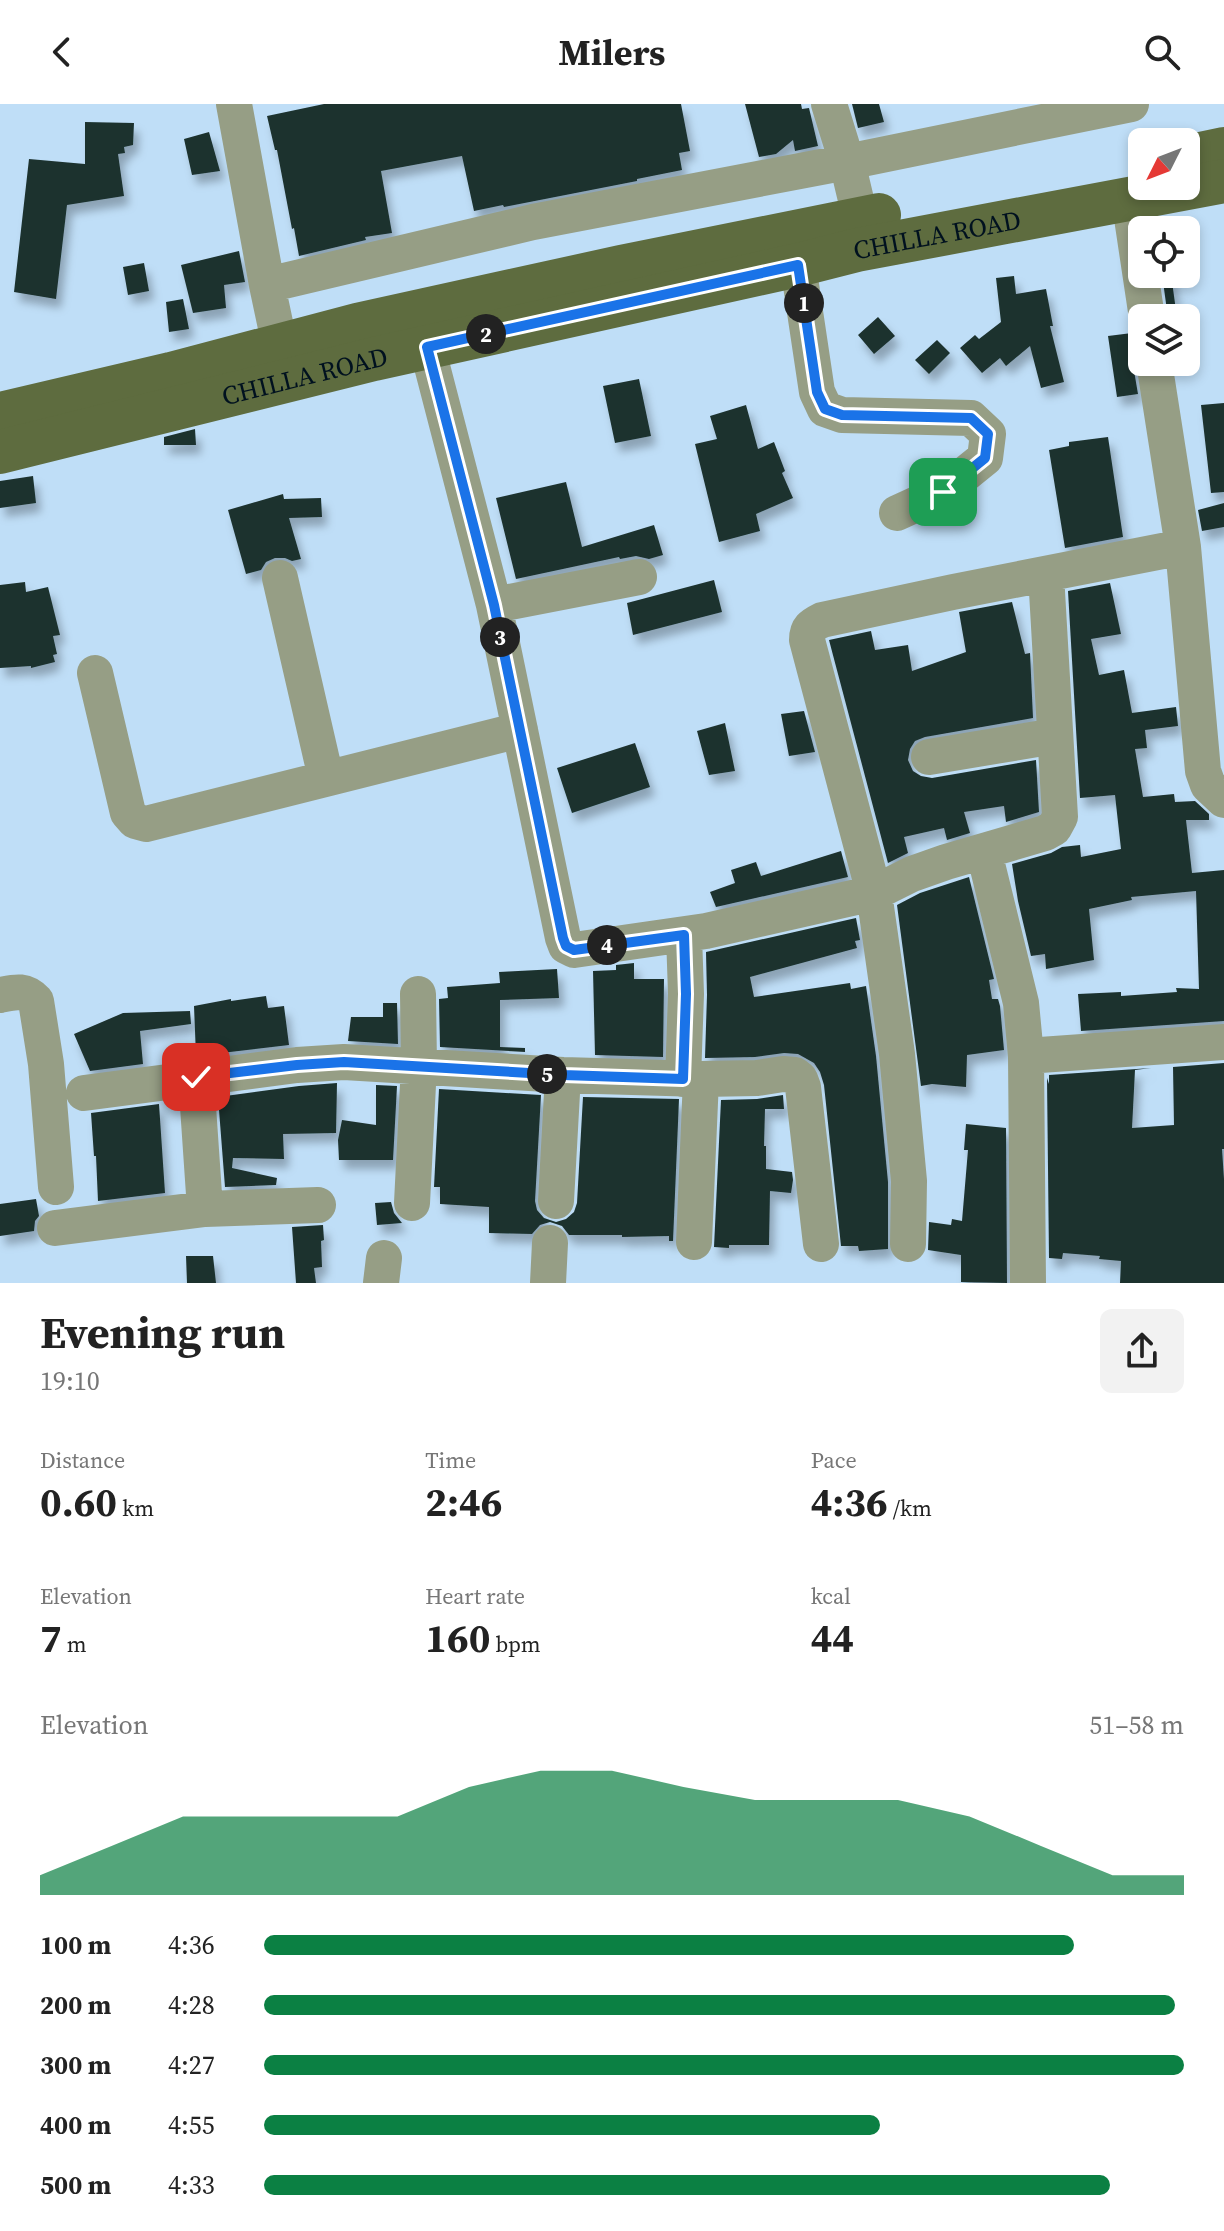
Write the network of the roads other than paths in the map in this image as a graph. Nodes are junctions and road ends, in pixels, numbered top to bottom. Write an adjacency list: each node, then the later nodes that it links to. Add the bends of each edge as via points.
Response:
1 (829, 104): 6 (street)
2 (1131, 104): 6 (street)
3 (244, 106): 13 (street)
4 (1224, 149): 5 (main road)
5 (1200, 154)
6 (847, 162): 11 (street); 13 (street, via 533,222)
7 (1200, 181): 8 (main road, CHILLA ROAD)
8 (1224, 181)
9 (1128, 183): 11 (main road, CHILLA ROAD)
10 (1137, 200): 14 (street)
11 (865, 233): 12 (main road, CHILLA ROAD); 16 (main road, via 789,234 357,325)
12 (798, 265): 15 (main road, CHILLA ROAD); 20 (street, via 817,392 825,409 842,415 971,418 988,434 985,458 943,492)
13 (267, 285): 16 (street)
14 (1146, 304)
15 (427, 347): 16 (main road, CHILLA ROAD); 25 (street)
16 (284, 363): 18 (main road); 19 (main road, CHILLA ROAD)
17 (1156, 376): 21 (street)
18 (0, 414)
19 (0, 452)
20 (897, 513)
21 (1183, 547): 22 (street); 31 (street, via 1203,771 1208,785)
22 (1046, 574): 28 (street); 33 (street, via 822,620 807,632)
23 (639, 577): 25 (street)
24 (280, 578): 30 (street)
25 (494, 605): 27 (street)
26 (95, 673): 30 (street, via 128,813 135,821 146,824)
27 (520, 730): 30 (street); 34 (street, via 566,946 574,950)
28 (1055, 736): 29 (street); 32 (street, via 1060,817 1054,828)
29 (929, 757)
30 (326, 778)
31 (1224, 800)
32 (984, 852): 33 (street, via 912,874); 38 (street, via 1021,1003)
33 (874, 893): 34 (street); 53 (street, via 897,1054 909,1181)
34 (684, 935): 42 (street)
35 (418, 994): 39 (street)
36 (0, 995): 44 (street, via 19,991 36,1001)
37 (1224, 1042): 38 (street)
38 (1026, 1056): 55 (street)
39 (419, 1065): 40 (street); 41 (street, via 344,1062); 46 (street)
40 (563, 1075): 42 (street); 45 (street)
41 (196, 1077): 43 (street); 48 (street)
42 (692, 1079): 50 (street); 52 (street, via 783,1074 800,1079)
43 (84, 1093)
44 (56, 1187)
45 (556, 1201)
46 (412, 1203)
47 (318, 1205): 48 (street)
48 (205, 1209): 49 (street)
49 (55, 1228)
50 (694, 1242)
51 (550, 1243): 54 (street)
52 (821, 1244)
53 (908, 1244)
54 (548, 1283)
55 (1028, 1283)

